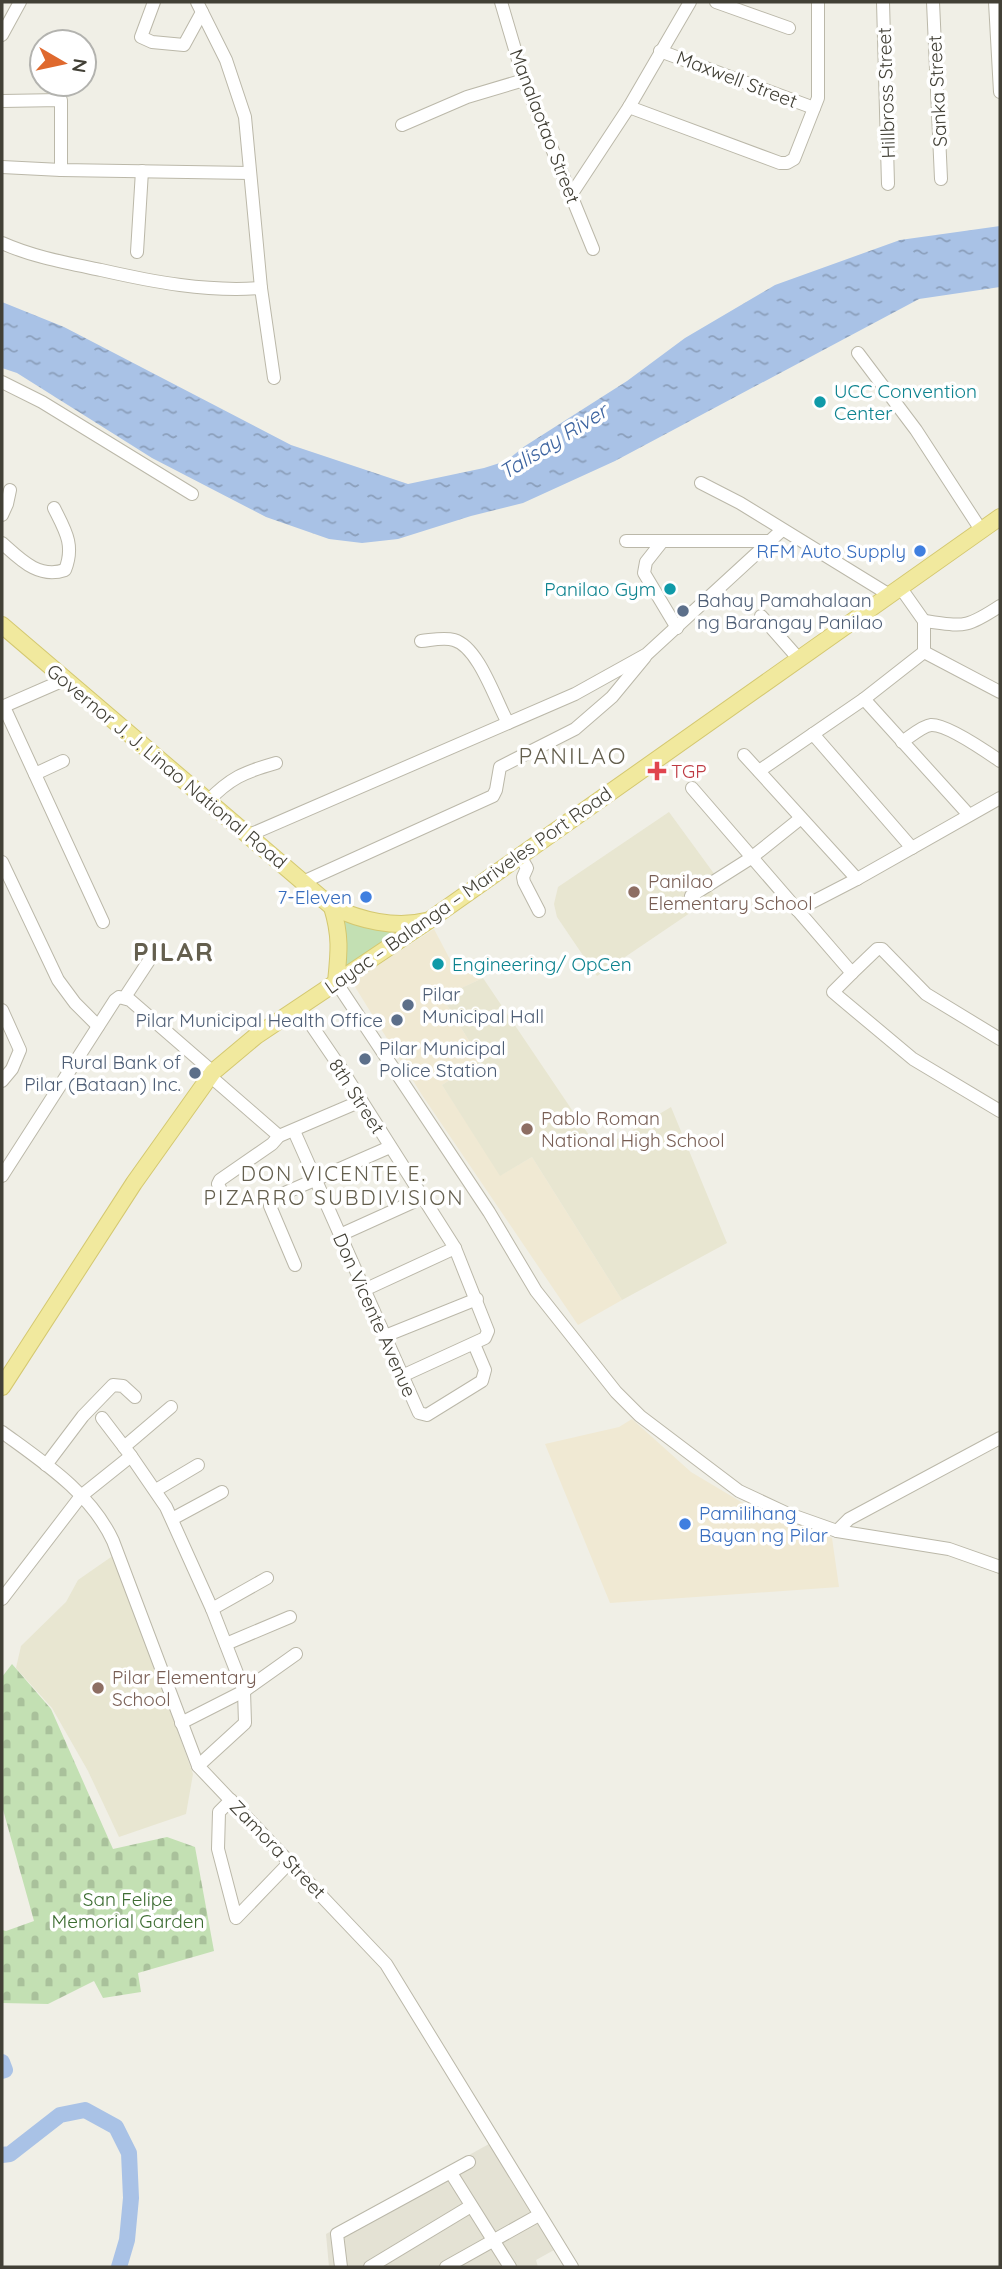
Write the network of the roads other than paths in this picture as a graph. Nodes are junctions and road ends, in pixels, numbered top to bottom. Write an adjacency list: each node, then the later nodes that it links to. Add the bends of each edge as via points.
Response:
1 (20, 2): 12 (street)
2 (154, 2): 10 (street, via 141,37 152,42 184,45)
3 (501, 2): 14 (street, Manalaotao Street)
4 (690, 2): 13 (street)
5 (716, 2): 11 (street)
6 (818, 2): 18 (street, via 818,98)
7 (883, 2): 25 (street, Hillbross Street)
8 (933, 2): 24 (street, Sanka Street)
9 (995, 2): 15 (street)
10 (200, 7): 23 (street, via 226,60 245,117)
11 (789, 28)
12 (2, 35)
13 (660, 51): 17 (street); 18 (street, Maxwell Street)
14 (524, 80): 19 (street); 26 (street, Manalaotao Street)
15 (1000, 92)
16 (2, 100): 21 (street, via 61,100)
17 (629, 107): 18 (street, via 780,163 794,159); 26 (street)
18 (814, 108)
19 (402, 124)
20 (2, 167): 21 (street)
21 (61, 170): 22 (street)
22 (142, 171): 23 (street); 29 (street)
23 (250, 173): 30 (street)
24 (941, 180)
25 (888, 184)
26 (571, 195): 28 (street, Manalaotao Street)
27 (2, 243): 30 (street, via 52,260 158,283)
28 (593, 249)
29 (137, 252)
30 (261, 288): 32 (street)
31 (858, 353): 41 (street, via 916,430)
32 (274, 378)
33 (2, 382): 36 (street)
34 (701, 482): 40 (street)
35 (10, 490): 38 (street)
36 (192, 494)
37 (54, 508): 44 (street, via 70,538 65,570 30,568)
38 (2, 516)
39 (1000, 517): 41 (main road, Layac – Balanga – Mariveles Port Road)
40 (782, 530): 43 (street); 46 (street)
41 (981, 530): 46 (main road, Layac – Balanga – Mariveles Port Road)
42 (626, 541): 45 (street)
43 (769, 541): 45 (street); 53 (street)
44 (2, 543)
45 (661, 543): 53 (street, via 644,573)
46 (894, 591): 50 (street); 57 (main road, Layac – Balanga – Mariveles Port Road)
47 (1000, 606): 48 (street)
48 (986, 615): 50 (street, via 963,626); 51 (street)
49 (761, 616): 57 (street)
50 (924, 621): 55 (street)
51 (1000, 623)
52 (2, 625): 58 (main road, Governor J. J. Linao National Road)
53 (677, 628): 56 (street)
54 (421, 641): 62 (street, via 452,639 467,648)
55 (924, 652): 59 (street); 60 (street)
56 (647, 654): 62 (street, via 575,694); 82 (street, via 612,697 575,729 500,767 493,796)
57 (798, 658): 78 (main road, Layac – Balanga – Mariveles Port Road)
58 (64, 680): 61 (street); 73 (main road, Governor J. J. Linao National Road)
59 (1000, 692)
60 (864, 699): 63 (street); 64 (street)
61 (3, 707): 70 (street)
62 (508, 723): 76 (street)
63 (813, 734): 69 (street); 77 (street)
64 (902, 742): 67 (street, via 935,726); 74 (street)
65 (744, 755): 69 (street)
66 (63, 761): 70 (street)
67 (1000, 761)
68 (276, 764): 73 (street, via 239,774)
69 (759, 771): 75 (street)
70 (35, 774): 88 (street)
71 (692, 788): 79 (street)
72 (1000, 798): 74 (street)
73 (207, 802): 76 (main road, Governor J. J. Linao National Road)
74 (969, 816): 77 (street)
75 (801, 818): 79 (street); 81 (street)
76 (247, 836): 82 (main road, Governor J. J. Linao National Road)
77 (912, 848): 81 (street)
78 (520, 856): 86 (street, via 527,868 524,882); 87 (main road, Layac – Balanga – Mariveles Port Road)
79 (751, 858): 83 (street); 85 (street)
80 (2, 862): 95 (street, via 58,980)
81 (857, 879): 85 (street)
82 (303, 883): 84 (main road, Governor J. J. Linao National Road)
83 (691, 896)
84 (332, 907): 87 (main road, Governor J. J. Linao National Road, via 393,924); 91 (main road, via 340,948)
85 (797, 910): 90 (street)
86 (539, 911)
87 (431, 919): 91 (main road, Layac – Balanga – Mariveles Port Road)
88 (103, 922)
89 (150, 959): 92 (street)
90 (852, 973): 96 (street, via 882,949 926,994); 100 (street, via 833,992 914,1059)
91 (336, 982): 93 (main road, Layac – Balanga – Mariveles Port Road); 129 (street, via 536,1291 616,1392 640,1416 739,1491)
92 (125, 997): 95 (street, via 115,1000); 97 (street)
93 (299, 1007): 97 (main road, Layac – Balanga – Mariveles Port Road); 99 (street, 8th Street)
94 (2, 1010): 98 (street, via 20,1050)
95 (98, 1026): 104 (street)
96 (1000, 1039)
97 (212, 1074): 102 (street); 116 (main road, Layac – Balanga – Mariveles Port Road, via 134,1183)
98 (2, 1081)
99 (361, 1101): 101 (street); 103 (street, 8th Street)
100 (1000, 1111)
101 (294, 1131): 102 (street); 105 (street, Don Vicente Avenue)
102 (279, 1136): 107 (street, via 222,1178 218,1184)
103 (390, 1147): 105 (street); 106 (street, 8th Street)
104 (2, 1177)
105 (315, 1180): 108 (street, Don Vicente Avenue); 110 (street, via 271,1199)
106 (424, 1196): 108 (street); 109 (street, 8th Street)
107 (225, 1199)
108 (340, 1236): 111 (street, Don Vicente Avenue)
109 (455, 1248): 111 (street); 112 (street, 8th Street)
110 (295, 1265)
111 (364, 1290): 113 (street, Don Vicente Avenue)
112 (477, 1299): 113 (street); 114 (street, 8th Street, via 488,1335)
113 (385, 1336): 115 (street, Don Vicente Avenue)
114 (474, 1344): 115 (street); 115 (street, Don Vicente Avenue, via 485,1370 482,1381 427,1415 419,1413)
115 (402, 1376)
116 (2, 1387)
117 (135, 1397): 123 (street, via 123,1386 113,1385)
118 (171, 1407): 122 (street)
119 (102, 1418): 122 (street)
120 (2, 1432): 123 (street, Zamora Street)
121 (1000, 1438): 129 (street, via 849,1519)
122 (128, 1451): 125 (street); 127 (street)
123 (46, 1465): 127 (street, Zamora Street)
124 (198, 1465): 125 (street)
125 (156, 1490): 128 (street)
126 (222, 1492): 128 (street)
127 (81, 1496): 132 (street); 138 (street, Zamora Street, via 113,1541)
128 (172, 1519): 133 (street)
129 (837, 1531): 130 (street, via 949,1549)
130 (1000, 1567)
131 (267, 1578): 133 (street)
132 (2, 1599)
133 (212, 1609): 135 (street)
134 (289, 1616): 135 (street)
135 (226, 1644): 137 (street)
136 (296, 1654): 137 (street)
137 (244, 1691): 138 (street); 139 (street, via 245,1723)
138 (181, 1723): 139 (street, Zamora Street)
139 (198, 1766): 140 (street, Zamora Street)
140 (230, 1800): 141 (street, Zamora Street); 141 (street, via 219,1812 218,1849 236,1918)
141 (290, 1862): 145 (street, Zamora Street, via 386,1964)
142 (469, 2162): 143 (street)
143 (451, 2173): 144 (street); 148 (street, via 337,2234)
144 (471, 2206): 146 (street); 149 (street)
145 (539, 2215): 146 (street); 152 (street, Zamora Street)
146 (494, 2242): 147 (street); 151 (street)
147 (461, 2263): 150 (street)
148 (341, 2267)
149 (370, 2267)
150 (446, 2267)
151 (510, 2267)
152 (572, 2267)

